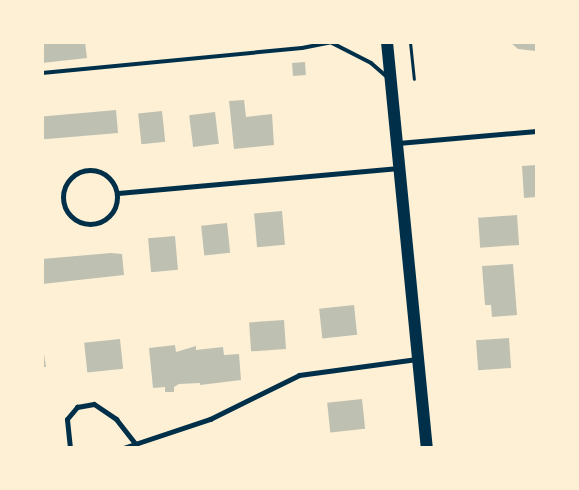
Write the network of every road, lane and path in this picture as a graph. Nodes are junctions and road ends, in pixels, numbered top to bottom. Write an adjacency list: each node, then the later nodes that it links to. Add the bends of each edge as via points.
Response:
1 (387, 42): 6 (main road)
2 (410, 42): 5 (path)
3 (332, 43): 4 (lane); 6 (lane, via 371,63)
4 (42, 73)
5 (414, 79)
6 (391, 81): 8 (main road)
7 (536, 131): 8 (street)
8 (398, 143): 9 (main road)
9 (400, 168): 10 (street); 11 (main road)
10 (118, 193): 10 (street, via 110,177 94,169 86,170 77,172 65,184 62,202 70,217 86,225 94,224 103,222 115,210)
11 (419, 359): 12 (street, via 299,375 210,419); 15 (main road)
12 (136, 444): 13 (street, via 116,419 94,404 77,407 67,420); 14 (street)
13 (70, 448)
14 (123, 448)
15 (427, 448)

